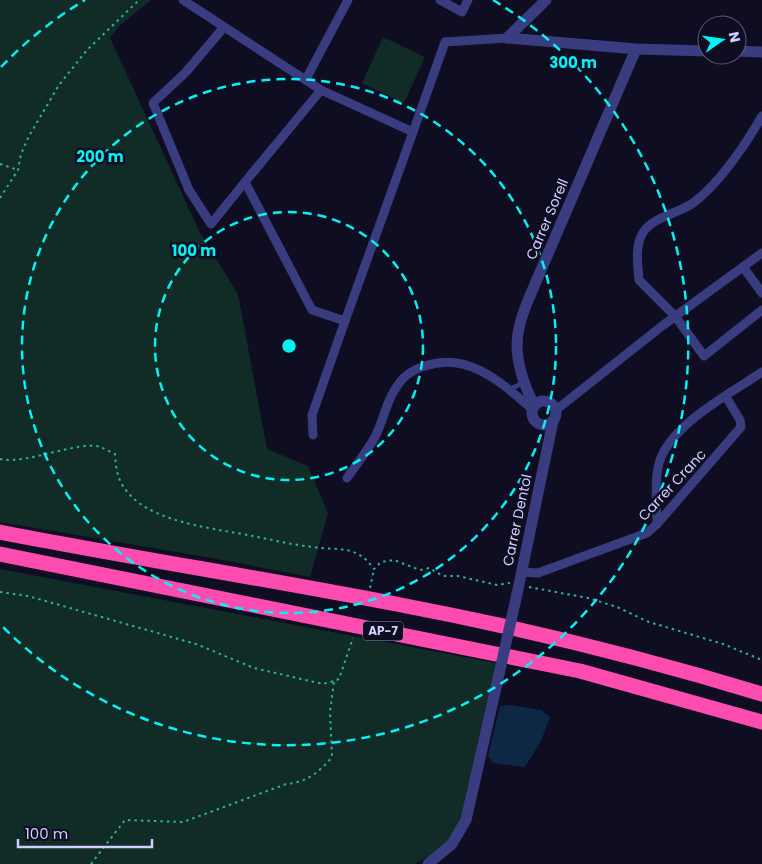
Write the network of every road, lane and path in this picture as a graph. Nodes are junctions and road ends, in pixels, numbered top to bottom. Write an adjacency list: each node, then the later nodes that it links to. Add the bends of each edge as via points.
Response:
1 (139, 0): 18 (path, via 87,50 60,85 29,136)
2 (183, 0): 7 (street)
3 (348, 0): 13 (street)
4 (440, 0): 5 (street, via 462,12)
5 (468, 0)
6 (546, 0): 8 (street)
7 (224, 27): 13 (street); 19 (street, via 186,72 153,103 189,190 211,224)
8 (507, 38): 9 (street); 16 (street, via 445,42)
9 (636, 49): 10 (street); 28 (street, Carrer Sorell, via 518,330 518,355)
10 (697, 51)
11 (747, 51): 12 (street)
12 (762, 52)
13 (306, 79): 14 (street)
14 (321, 90): 16 (street); 19 (street)
15 (762, 116): 25 (street, via 722,174 693,203 644,231 637,249 640,280)
16 (413, 132): 26 (street)
17 (0, 164): 18 (path)
18 (18, 170): 20 (path)
19 (245, 182): 26 (street, via 312,310)
20 (0, 198)
21 (762, 253): 22 (street)
22 (743, 267): 23 (street); 25 (street)
23 (762, 293)
24 (762, 310): 25 (street, via 704,356)
25 (675, 316): 32 (street)
26 (345, 321): 34 (street, via 312,415)
27 (762, 372): 30 (street)
28 (524, 379): 29 (lane); 31 (street, Carrer Sorell)
29 (508, 389): 31 (street); 37 (street, via 474,367 454,361 430,364 409,373 394,391 375,437)
30 (726, 397): 38 (street, via 675,435 662,456); 39 (street, Carrer Cranc, via 741,427)
31 (533, 407): 32 (street, via 540,401 548,401); 33 (street, via 532,418)
32 (554, 415): 33 (street, via 546,425); 35 (street, Carrer Dentol)
33 (538, 424): 35 (street, Carrer Dentol)
34 (313, 436)
35 (547, 452): 44 (street, Carrer Dentol)
36 (0, 459): 43 (path, via 99,447 115,454 117,476 131,496 153,512 191,524 314,548 346,549 368,560)
37 (347, 478)
38 (657, 499): 39 (street, via 664,507); 40 (street)
39 (675, 505): 40 (street, Carrer Cranc)
40 (659, 522): 44 (street, Carrer Cranc, via 646,533)
41 (0, 532): 50 (highway, AP-7, via 402,605 521,630)
42 (0, 554): 51 (highway, AP-7, via 580,671)
43 (374, 569): 44 (path, via 381,562 394,560 420,570 429,568 443,576 497,585); 45 (path)
44 (519, 583): 48 (path, via 617,607 649,622 724,644); 52 (street, Carrer Dentol, bridge, via 466,820 452,844)
45 (369, 591)
46 (0, 592): 49 (path, via 28,596 196,644 254,668 323,684)
47 (354, 633): 49 (path, via 342,672)
48 (762, 660)
49 (334, 681): 53 (path, via 330,712 332,757 324,766 300,784 286,784 183,822 125,820)
50 (762, 694)
51 (762, 722)
52 (432, 863)
53 (90, 864)

